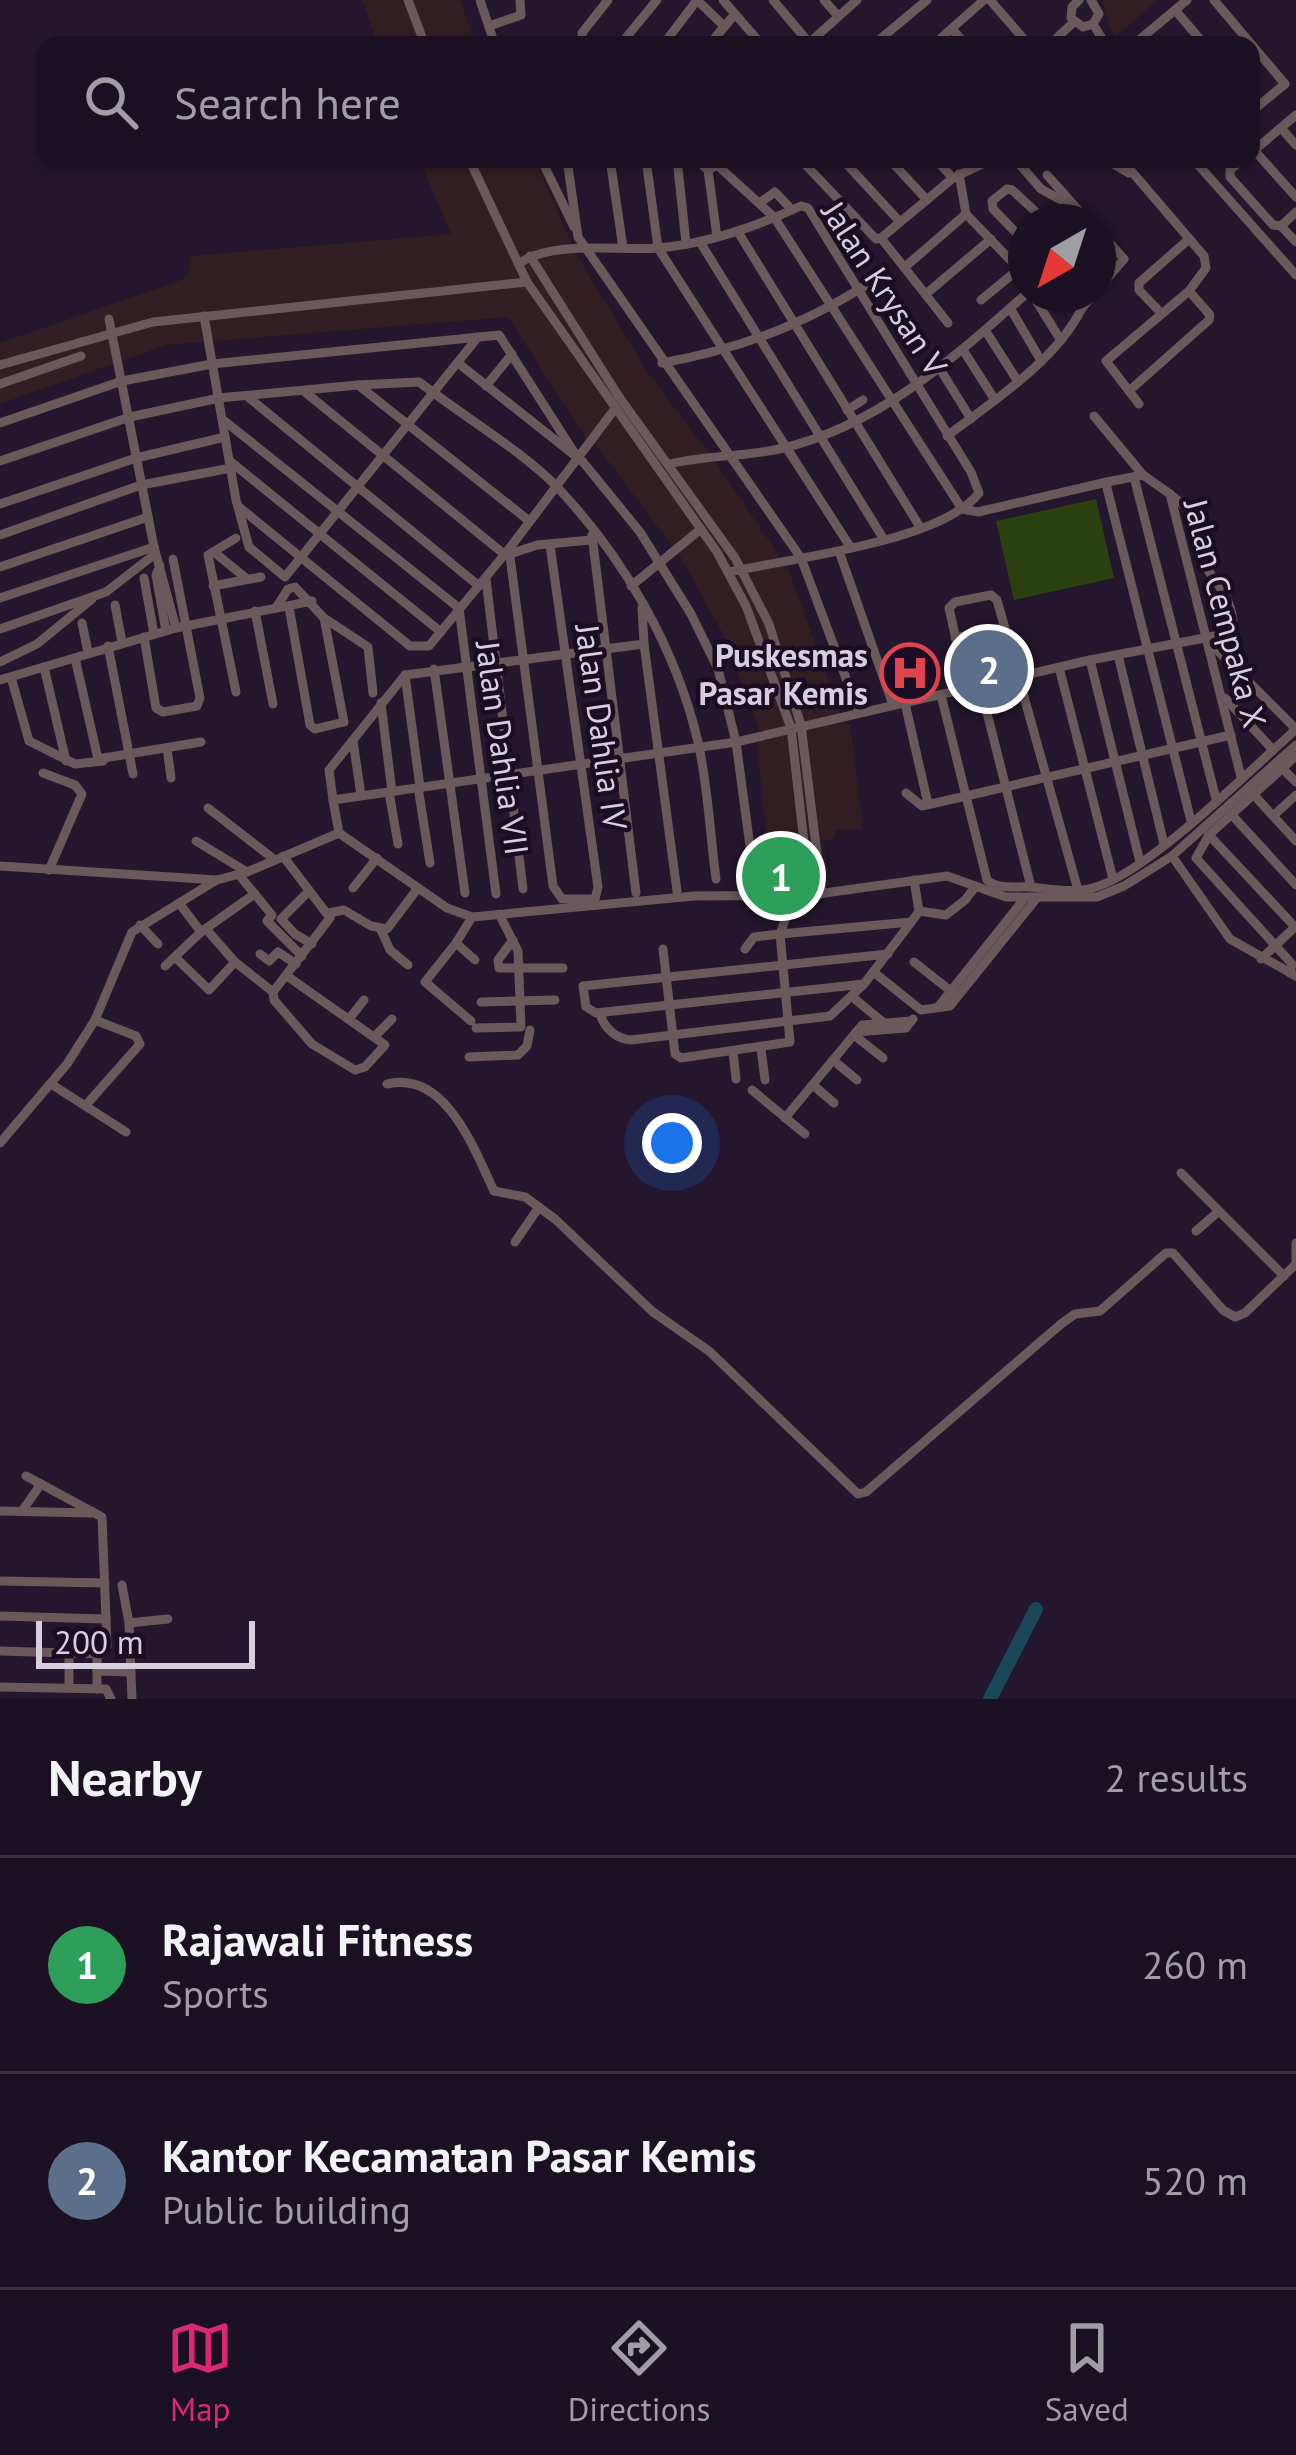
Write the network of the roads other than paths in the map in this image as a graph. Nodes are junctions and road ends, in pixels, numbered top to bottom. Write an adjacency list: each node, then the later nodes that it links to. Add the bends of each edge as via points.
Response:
1 (408, 0): 26 (street)
2 (480, 0): 22 (street)
3 (520, 0): 22 (street, via 521,15)
4 (608, 0): 28 (street)
5 (657, 0): 29 (street)
6 (697, 0): 23 (street); 30 (street)
7 (723, 0): 18 (street)
8 (773, 0): 33 (street)
9 (824, 0): 19 (street)
10 (857, 0): 19 (street)
11 (927, 0): 35 (street)
12 (987, 0): 24 (street); 38 (street)
13 (1186, 0): 17 (street)
14 (1214, 0): 44 (street)
15 (1075, 1): 20 (street)
16 (1095, 1): 21 (street)
17 (1175, 10): 25 (street); 43 (street)
18 (735, 14): 23 (street); 32 (street)
19 (838, 16): 34 (street)
20 (1074, 22): 21 (street); 39 (street)
21 (1094, 24): 40 (street)
22 (489, 26): 27 (street)
23 (723, 26): 31 (street)
24 (952, 29): 36 (street); 37 (street)
25 (1148, 32): 41 (street); 42 (street)
26 (422, 36)
27 (492, 36)
28 (582, 36)
29 (627, 36)
30 (669, 36)
31 (716, 36)
32 (754, 36)
33 (803, 36)
34 (818, 36)
35 (884, 36)
36 (944, 36)
37 (958, 36)
38 (1020, 36)
39 (1059, 36)
40 (1101, 36)
41 (1143, 36)
42 (1152, 36)
43 (1197, 36)
44 (1244, 36)
45 (1260, 54): 46 (street, via 1285,84)
46 (1260, 101)
47 (1296, 116): 48 (street)
48 (1281, 128): 49 (street); 50 (street)
49 (1260, 145)
50 (1296, 145)
51 (1260, 160): 73 (street)
52 (474, 168): 98 (street)
53 (546, 168): 86 (street)
54 (568, 168): 86 (street)
55 (611, 168): 94 (street)
56 (647, 168): 95 (street)
57 (678, 168): 93 (street)
58 (712, 168): 87 (street)
59 (717, 168): 75 (street)
60 (808, 168): 88 (street, via 870,236)
61 (850, 168): 83 (street)
62 (897, 168): 74 (street)
63 (946, 168): 72 (street)
64 (966, 168): 72 (street)
65 (1023, 168): 77 (street)
66 (1121, 168): 71 (street)
67 (1128, 168): 71 (street)
68 (1201, 168): 96 (street)
69 (1232, 168): 91 (street, via 1230,177)
70 (1047, 175): 78 (street)
71 (1134, 175): 90 (street)
72 (956, 176): 74 (street); 81 (street)
73 (1296, 197)
74 (927, 200): 83 (street)
75 (760, 202): 79 (street, via 775,192); 82 (street)
76 (1027, 204): 84 (street, via 1006,189 992,201)
77 (1062, 204)
78 (1072, 204)
79 (792, 210): 82 (street, Jalan Krysan V); 103 (street, Jalan Krysan V, via 808,208)
80 (1296, 212): 91 (street)
81 (966, 214): 89 (street); 99 (street)
82 (775, 217): 85 (street, Jalan Krysan V); 107 (street)
83 (900, 222): 88 (street)
84 (1008, 224)
85 (738, 232): 87 (street, Jalan Krysan V); 116 (street)
86 (578, 237): 97 (street)
87 (717, 237): 92 (street, Jalan Krysan V)
88 (881, 238): 99 (street)
89 (991, 239): 105 (street); 106 (street, via 1016,270)
90 (1189, 239): 104 (street, via 1206,268); 112 (street, via 1138,283)
91 (1292, 239): 96 (street)
92 (700, 242): 93 (street, Jalan Krysan V); 121 (street)
93 (686, 243): 95 (street, Jalan Krysan V)
94 (623, 248): 95 (street, Jalan Krysan V); 97 (street, Jalan Krysan V)
95 (658, 248): 123 (street)
96 (1273, 249): 101 (street)
97 (588, 250): 98 (street, Jalan Krysan V); 128 (street)
98 (525, 260): 102 (street); 147 (street)
99 (905, 267): 105 (street)
100 (884, 274): 103 (street)
101 (1296, 275)
102 (527, 282): 113 (street); 147 (street)
103 (859, 290): 107 (street); 138 (street, Jalan Krysan V)
104 (1189, 291): 112 (street); 139 (street, via 1209,320)
105 (926, 294): 115 (street)
106 (981, 300)
107 (831, 306): 116 (street); 146 (street)
108 (1008, 310): 117 (street)
109 (1012, 312): 126 (street)
110 (1042, 312): 120 (street)
111 (1079, 312): 120 (street)
112 (1161, 313): 139 (street, via 1106,360)
113 (204, 316): 118 (street); 129 (street)
114 (109, 319): 118 (street)
115 (948, 323)
116 (796, 326): 121 (street); 150 (street)
117 (985, 330): 122 (street); 132 (street)
118 (112, 334): 130 (street); 133 (street)
119 (478, 337): 124 (street, via 499,335); 127 (street); 129 (street)
120 (1060, 338): 126 (street)
121 (758, 340): 123 (street); 157 (street)
122 (963, 350): 131 (street); 145 (street)
123 (723, 352): 128 (street); 160 (street)
124 (512, 355): 135 (street); 137 (street)
125 (81, 356): 134 (street)
126 (1040, 359): 132 (street)
127 (458, 363): 137 (street); 141 (street)
128 (662, 363): 163 (street)
129 (212, 364): 133 (street); 142 (street)
130 (0, 365)
131 (940, 369): 138 (street); 153 (street)
132 (1017, 380): 145 (street)
133 (122, 381): 152 (street); 155 (street)
134 (0, 384)
135 (531, 384): 149 (street); 162 (street)
136 (358, 385): 140 (street); 141 (street, via 418,382); 156 (street)
137 (486, 386): 149 (street)
138 (916, 386): 146 (street); 158 (street, Jalan Krysan V)
139 (1129, 391): 148 (street)
140 (305, 392): 143 (street); 161 (street)
141 (434, 393): 156 (street); 171 (street)
142 (219, 398): 143 (street); 152 (street); 154 (street)
143 (248, 398): 172 (street)
144 (863, 400): 150 (street)
145 (995, 400): 153 (street)
146 (890, 401): 150 (street); 176 (street)
147 (614, 404): 162 (street); 167 (street); 181 (street)
148 (1139, 404)
149 (513, 407): 162 (street)
150 (850, 415): 157 (street); 180 (street)
151 (1094, 416): 168 (street)
152 (130, 417): 164 (street); 165 (street)
153 (970, 418): 158 (street)
154 (222, 419): 159 (street); 177 (street)
155 (0, 423)
156 (408, 425): 161 (street); 179 (street)
157 (817, 436): 160 (street); 186 (street)
158 (947, 436): 176 (street, Jalan Krysan V, via 979,488)
159 (225, 437): 164 (street); 166 (street)
160 (783, 448): 163 (street); 189 (street)
161 (383, 456): 172 (street); 191 (street)
162 (578, 457): 171 (street); 195 (street)
163 (733, 457): 167 (street); 193 (street)
164 (136, 458): 170 (street); 174 (street)
165 (0, 460)
166 (230, 464): 170 (street); 175 (street); 182 (street)
167 (670, 464): 197 (street)
168 (1138, 476): 169 (street); 173 (street, Jalan Cempaka X); 222 (street)
169 (1107, 482): 176 (street); 227 (street)
170 (141, 485): 178 (street); 183 (street)
171 (556, 486): 179 (street); 184 (street)
172 (357, 488): 177 (street); 201 (street)
173 (1170, 494): 221 (street, Jalan Cempaka X); 221 (street, via 1195,520 1204,562 1232,614 1228,632)
174 (0, 504)
175 (239, 507): 192 (street); 192 (street, via 249,547 281,575)
176 (962, 509): 180 (street)
177 (338, 512): 182 (street); 211 (street)
178 (148, 517): 188 (street); 196 (street)
179 (528, 520): 191 (street)
180 (920, 527): 186 (street)
181 (701, 529): 195 (street); 197 (street)
182 (321, 533): 192 (street); 219 (street)
183 (0, 535)
184 (592, 536): 187 (street); 203 (street); 226 (street)
185 (236, 538): 190 (street)
186 (883, 538): 189 (street)
187 (550, 545): 191 (street); 229 (street, Jalan Dahlia IV)
188 (154, 550): 204 (street); 205 (street); 218 (street)
189 (845, 550): 193 (street); 250 (street)
190 (214, 551): 200 (street); 202 (street)
191 (508, 552): 201 (street); 232 (street)
192 (302, 556): 219 (street, via 410,646 429,646)
193 (801, 558): 197 (street); 251 (street)
194 (173, 559): 218 (street)
195 (661, 563): 203 (street); 257 (street, via 712,656)
196 (0, 567)
197 (736, 570): 252 (street)
198 (261, 577): 200 (street)
199 (144, 578): 218 (street)
200 (247, 579): 202 (street)
201 (482, 582): 211 (street); 235 (street)
202 (213, 586): 213 (street)
203 (632, 586): 207 (street)
204 (96, 596): 217 (street); 234 (street, via 37,644)
205 (0, 598)
206 (312, 601): 209 (street); 210 (street, via 292,586); 214 (street)
207 (642, 602): 224 (street); 259 (street, via 673,660)
208 (115, 605): 223 (street)
209 (289, 607): 210 (street); 214 (street, via 315,729 344,722)
210 (276, 608): 212 (street)
211 (459, 608): 219 (street); 236 (street, Jalan Dahlia VII)
212 (255, 611): 213 (street); 249 (street)
213 (220, 618): 218 (street); 245 (street)
214 (324, 619): 248 (street, via 379,655)
215 (82, 623): 228 (street)
216 (1005, 628): 220 (street); 220 (street, via 994,597 973,598 950,606); 241 (street)
217 (0, 629)
218 (165, 631): 218 (street, via 157,708 163,712 200,698); 223 (street)
219 (441, 632)
220 (956, 638): 244 (street)
221 (1208, 639): 222 (street); 246 (street, Jalan Cempaka X); 253 (street)
222 (1176, 641): 227 (street); 258 (street)
223 (122, 642): 225 (street)
224 (644, 644): 226 (street); 264 (street)
225 (108, 646): 228 (street); 265 (street)
226 (604, 648): 229 (street); 268 (street)
227 (1148, 648): 230 (street); 262 (street)
228 (88, 652): 231 (street)
229 (564, 654): 232 (street); 272 (street, Jalan Dahlia IV)
230 (1118, 655): 233 (street); 267 (street)
231 (75, 658): 237 (street); 270 (street)
232 (524, 659): 235 (street); 274 (street)
233 (1090, 660): 238 (street); 271 (street)
234 (0, 662)
235 (494, 662): 236 (street); 277 (street)
236 (464, 666): 239 (street); 281 (street, Jalan Dahlia VII)
237 (44, 667): 242 (street); 269 (street)
238 (1059, 667): 241 (street); 275 (street)
239 (434, 670): 240 (street); 285 (street)
240 (405, 675): 248 (street); 286 (street)
241 (1018, 675): 243 (street); 283 (street)
242 (5, 678): 269 (street, via 26,736)
243 (980, 685): 244 (street); 287 (street)
244 (967, 688): 247 (street)
245 (236, 692)
246 (1222, 694): 254 (street, Jalan Cempaka X); 263 (street)
247 (941, 695): 250 (street); 293 (street)
248 (377, 698): 255 (street); 288 (street)
249 (273, 704)
250 (899, 704): 251 (street); 297 (street)
251 (859, 712): 252 (street)
252 (796, 727): 257 (street); 334 (street)
253 (1294, 727): 263 (street)
254 (1231, 735): 258 (street); 279 (street, Jalan Cempaka X)
255 (352, 740): 291 (street); 295 (street, via 329,770)
256 (201, 742): 261 (street)
257 (736, 742): 259 (street); 328 (street)
258 (1202, 742): 262 (street); 294 (street)
259 (699, 746): 264 (street); 315 (street)
260 (1296, 746): 282 (street)
261 (166, 748): 265 (street); 280 (street)
262 (1173, 750): 267 (street); 300 (street)
263 (1273, 751): 279 (street)
264 (658, 753): 268 (street); 327 (street)
265 (131, 755): 270 (street); 278 (street)
266 (1296, 756): 273 (street)
267 (1142, 757): 271 (street); 306 (street)
268 (618, 758): 272 (street); 330 (street)
269 (66, 761): 270 (street)
270 (103, 761)
271 (1114, 763): 275 (street); 311 (street)
272 (578, 764): 274 (street); 274 (street, Jalan Dahlia IV, via 595,899 555,893)
273 (1283, 769): 282 (street); 284 (street)
274 (539, 770): 277 (street)
275 (1086, 770): 283 (street); 316 (street)
276 (43, 773): 313 (street, via 82,794)
277 (508, 773): 281 (street); 324 (street)
278 (134, 774)
279 (1241, 777): 294 (street)
280 (171, 778)
281 (479, 778): 285 (street); 331 (street, Jalan Dahlia VII)
282 (1266, 778): 290 (street); 307 (street)
283 (1046, 779): 287 (street); 325 (street)
284 (1296, 782)
285 (451, 783): 286 (street); 329 (street)
286 (419, 787): 288 (street); 310 (street)
287 (1005, 788): 293 (street); 321 (street)
288 (391, 792): 291 (street); 305 (street)
289 (906, 793): 297 (street)
290 (1253, 794): 298 (street); 299 (street)
291 (361, 795): 295 (street)
292 (1296, 795): 299 (street)
293 (966, 796): 297 (street); 321 (street, via 987,880)
294 (1216, 799): 300 (street)
295 (333, 800): 301 (street)
296 (208, 808): 308 (street)
297 (927, 808)
298 (1231, 814): 302 (street); 319 (street)
299 (1273, 816): 304 (street)
300 (1191, 821): 306 (street)
301 (338, 829): 308 (street); 309 (street)
302 (1208, 835): 343 (street); 351 (street, via 1199,865)
303 (196, 841): 314 (street)
304 (1296, 841)
305 (398, 844)
306 (1164, 844): 311 (street)
307 (1172, 856): 335 (street, via 1097,896); 358 (street, via 1230,939)
308 (279, 858): 314 (street); 326 (street)
309 (377, 858): 322 (street); 323 (street)
310 (430, 862)
311 (1140, 862): 316 (street)
312 (0, 866): 313 (street)
313 (49, 870): 317 (street)
314 (243, 873): 317 (street); 332 (street)
315 (716, 879)
316 (1113, 879): 325 (street)
317 (217, 880): 336 (street)
318 (914, 880): 320 (street, via 947,876); 334 (street); 337 (street)
319 (1296, 885)
320 (976, 886): 335 (street); 337 (street, via 946,915)
321 (1031, 887): 325 (street)
322 (353, 888)
323 (418, 888): 340 (street); 345 (street)
324 (523, 889)
325 (1078, 890)
326 (309, 891): 338 (street); 350 (street, via 281,919)
327 (677, 891)
328 (756, 891)
329 (465, 893)
330 (636, 893)
331 (496, 894)
332 (253, 895): 344 (street); 352 (street, via 272,915 267,921)
333 (794, 895): 334 (street); 339 (street); 346 (street)
334 (816, 895)
335 (1030, 899): 375 (street)
336 (179, 903): 342 (street); 344 (street)
337 (919, 910): 341 (street)
338 (329, 913): 345 (street, via 344,910); 350 (street)
339 (499, 914): 340 (street); 347 (street)
340 (472, 917): 348 (street)
341 (911, 922): 346 (street); 356 (street)
342 (140, 925): 349 (street); 386 (street)
343 (1296, 927): 351 (street)
344 (204, 930): 357 (street); 361 (street)
345 (381, 930): 364 (street)
346 (780, 934): 354 (street, via 754,938); 363 (street)
347 (513, 940): 366 (street); 366 (street, via 498,966)
348 (456, 943): 360 (street); 390 (street, via 425,980 431,988 474,1025)
349 (158, 944)
350 (312, 944): 359 (street)
351 (1274, 946): 358 (street); 369 (street)
352 (282, 947): 355 (street, via 269,961); 359 (street)
353 (663, 949): 371 (street)
354 (745, 949)
355 (260, 954)
356 (887, 954): 363 (street); 372 (street)
357 (175, 957): 361 (street, via 209,990); 365 (street)
358 (1261, 959): 369 (street)
359 (299, 960): 370 (street)
360 (475, 961)
361 (236, 962): 374 (street)
362 (914, 962): 375 (street)
363 (782, 963): 371 (street); 373 (street)
364 (408, 965)
365 (165, 966)
366 (521, 968): 367 (street); 376 (street)
367 (563, 968)
368 (876, 974): 382 (street)
369 (1293, 975)
370 (287, 976): 374 (street); 384 (street)
371 (664, 976): 381 (street); 383 (street, via 583,986 586,1009)
372 (864, 983): 373 (street); 387 (street, via 830,1016)
373 (786, 991): 381 (street); 387 (street)
374 (274, 992): 393 (street, via 301,1033 352,1069 386,1045)
375 (954, 994): 382 (street)
376 (522, 998): 378 (street); 380 (street); 390 (street)
377 (364, 1000): 384 (street)
378 (555, 1000)
379 (856, 1000): 389 (street)
380 (481, 1002)
381 (669, 1005): 383 (street); 391 (street)
382 (921, 1010): 388 (street)
383 (600, 1013): 391 (street, via 624,1039)
384 (349, 1019): 393 (street)
385 (392, 1019): 393 (street)
386 (95, 1020): 402 (street); 407 (street, via 140,1044)
387 (788, 1021): 391 (street); 394 (street, via 789,1043)
388 (911, 1021): 389 (street); 392 (street)
389 (884, 1023): 392 (street)
390 (531, 1029): 396 (street, via 518,1055)
391 (672, 1034): 395 (street, via 679,1058)
392 (855, 1034): 397 (street); 398 (street)
393 (375, 1036)
394 (761, 1049): 395 (street); 400 (street)
395 (734, 1051): 399 (street)
396 (469, 1057)
397 (883, 1058)
398 (833, 1060): 401 (street); 404 (street)
399 (736, 1079)
400 (766, 1080)
401 (857, 1080)
402 (51, 1084): 407 (street); 411 (street)
403 (387, 1084): 413 (street, via 408,1080 426,1090 467,1132 494,1191)
404 (813, 1084): 406 (street); 408 (street)
405 (752, 1090): 408 (street)
406 (835, 1103)
407 (86, 1105): 409 (street)
408 (785, 1118): 410 (street)
409 (125, 1132)
410 (805, 1134)
411 (0, 1143)
412 (1180, 1173): 414 (street)
413 (539, 1208): 416 (street); 419 (street, via 653,1312 709,1351 860,1495 1061,1324 1100,1311 1166,1252 1235,1317)
414 (1218, 1212): 415 (street); 419 (street)
415 (1196, 1232)
416 (515, 1242)
417 (1296, 1243): 418 (street)
418 (1296, 1263): 419 (street)
419 (1284, 1276)
420 (26, 1476): 421 (street)
421 (41, 1484): 423 (street); 424 (street)
422 (2, 1509): 423 (street)
423 (22, 1511): 424 (street)
424 (97, 1513): 426 (street)
425 (0, 1581): 426 (street)
426 (105, 1583): 429 (street)
427 (122, 1585): 431 (street)
428 (0, 1616): 429 (street)
429 (106, 1619): 434 (street, via 107,1646)
430 (168, 1619): 431 (street)
431 (129, 1623): 436 (street)
432 (0, 1651): 433 (street)
433 (69, 1653): 434 (street); 438 (street)
434 (97, 1654): 435 (street)
435 (97, 1671): 436 (street); 439 (street)
436 (130, 1672): 441 (street)
437 (0, 1687): 438 (street)
438 (69, 1688): 439 (street)
439 (97, 1689): 440 (street)
440 (111, 1699)
441 (132, 1699)

